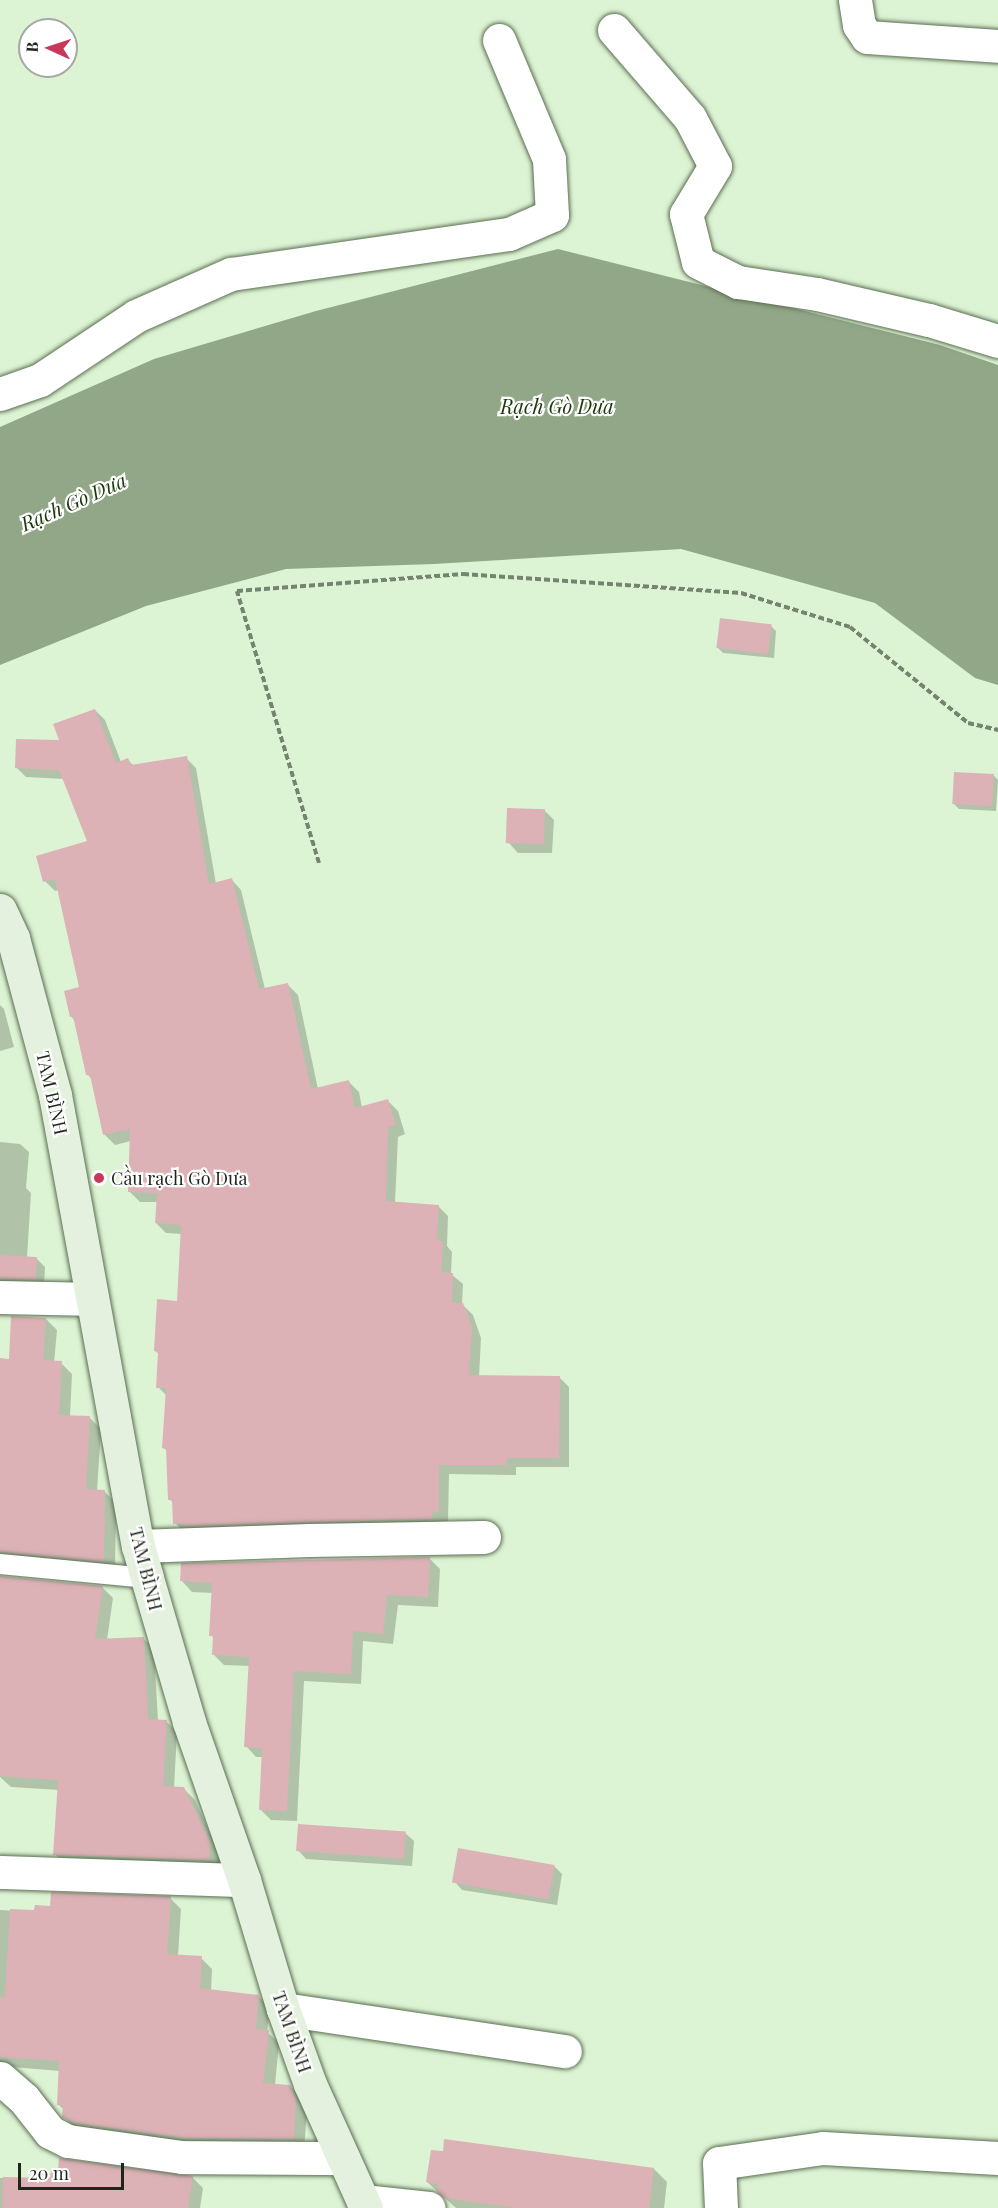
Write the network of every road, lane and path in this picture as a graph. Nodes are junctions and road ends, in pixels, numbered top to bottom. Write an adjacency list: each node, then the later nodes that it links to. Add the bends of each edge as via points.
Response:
1 (855, 0): 4 (street, via 859,25 867,37)
2 (614, 30): 5 (street, via 690,118 715,166 686,214 698,262 738,282 850,302)
3 (499, 40): 6 (street, via 549,159 552,215 509,234 231,274 136,316 40,380)
4 (998, 46)
5 (998, 341)
6 (0, 394)
7 (998, 730): 8 (path, via 968,723 850,627 741,593 463,574 237,591)
8 (319, 863)
9 (4, 928): 11 (main road, TAM BÌNH, via 55,1095)
10 (0, 1297): 11 (street)
11 (92, 1299): 13 (main road, TAM BÌNH)
12 (484, 1537): 13 (street)
13 (138, 1546): 15 (main road, TAM BÌNH)
14 (0, 1564): 15 (lane)
15 (147, 1578): 17 (main road, TAM BÌNH, via 189,1722)
16 (0, 1872): 17 (street)
17 (244, 1880): 18 (main road, TAM BÌNH)
18 (283, 2009): 19 (street); 21 (main road, TAM BÌNH)
19 (565, 2050)
20 (0, 2078): 21 (street, via 24,2099 50,2132 68,2141 182,2157)
21 (343, 2158): 23 (main road, TAM BÌNH)
22 (998, 2158): 25 (street, via 823,2148 719,2163)
23 (364, 2204): 24 (street)
24 (429, 2208)
25 (721, 2208)

